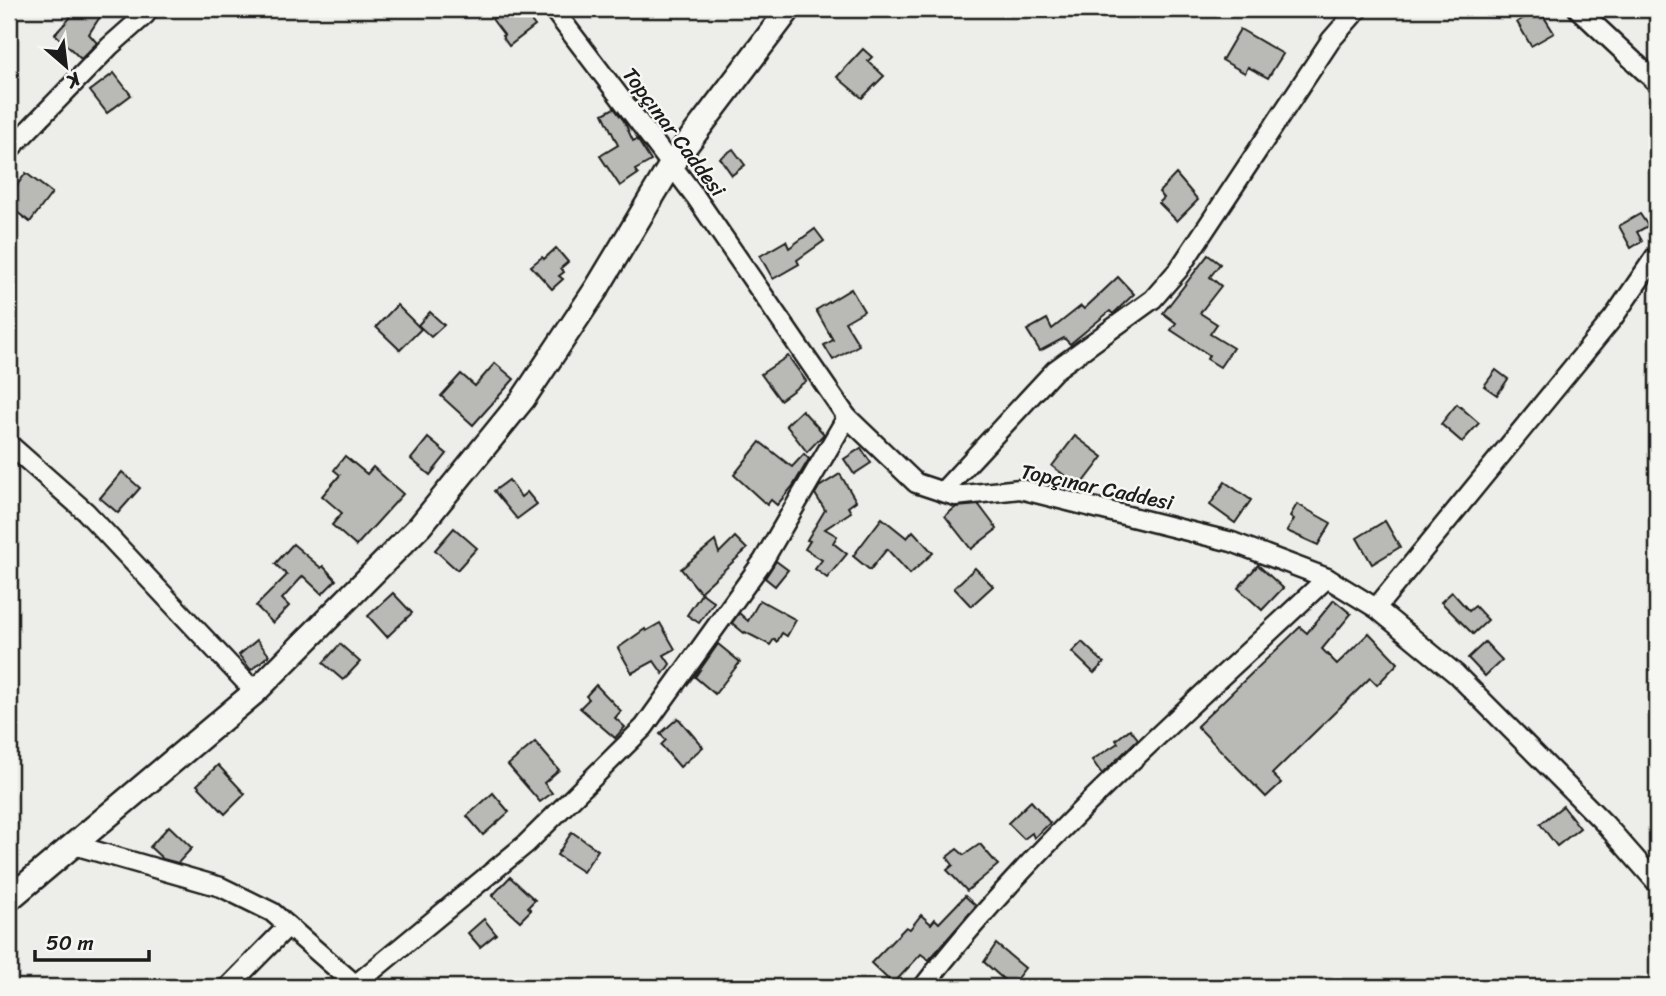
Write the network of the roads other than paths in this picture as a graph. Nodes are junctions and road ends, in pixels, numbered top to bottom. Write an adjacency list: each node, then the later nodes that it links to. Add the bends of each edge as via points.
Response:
1 (148, 9): 7 (street)
2 (553, 9): 8 (street, Topçınar Caddesi)
3 (789, 9): 8 (street)
4 (1358, 9): 12 (street, via 1331,40 1179,269 1153,299 1055,370)
5 (1578, 9): 6 (street)
6 (1657, 83)
7 (9, 149)
8 (671, 165): 10 (street, Topçınar Caddesi); 15 (street, via 523,399 420,526)
9 (1657, 254): 14 (street, via 1613,318)
10 (847, 418): 12 (street, Topçınar Caddesi, via 916,483); 20 (street, via 763,561 644,727 527,844)
11 (9, 444): 15 (street, via 86,512)
12 (942, 492): 13 (street, Topçınar Caddesi, via 955,496 1020,489 1232,542)
13 (1327, 578): 14 (street, Topçınar Caddesi); 22 (street, via 1058,832)
14 (1376, 608): 17 (street, Topçınar Caddesi, via 1456,674)
15 (255, 692): 16 (street)
16 (74, 845): 18 (street); 19 (street, via 221,887 272,912)
17 (1657, 883)
18 (9, 900)
19 (288, 926): 20 (street); 21 (street)
20 (356, 986)
21 (228, 987)
22 (923, 987)

